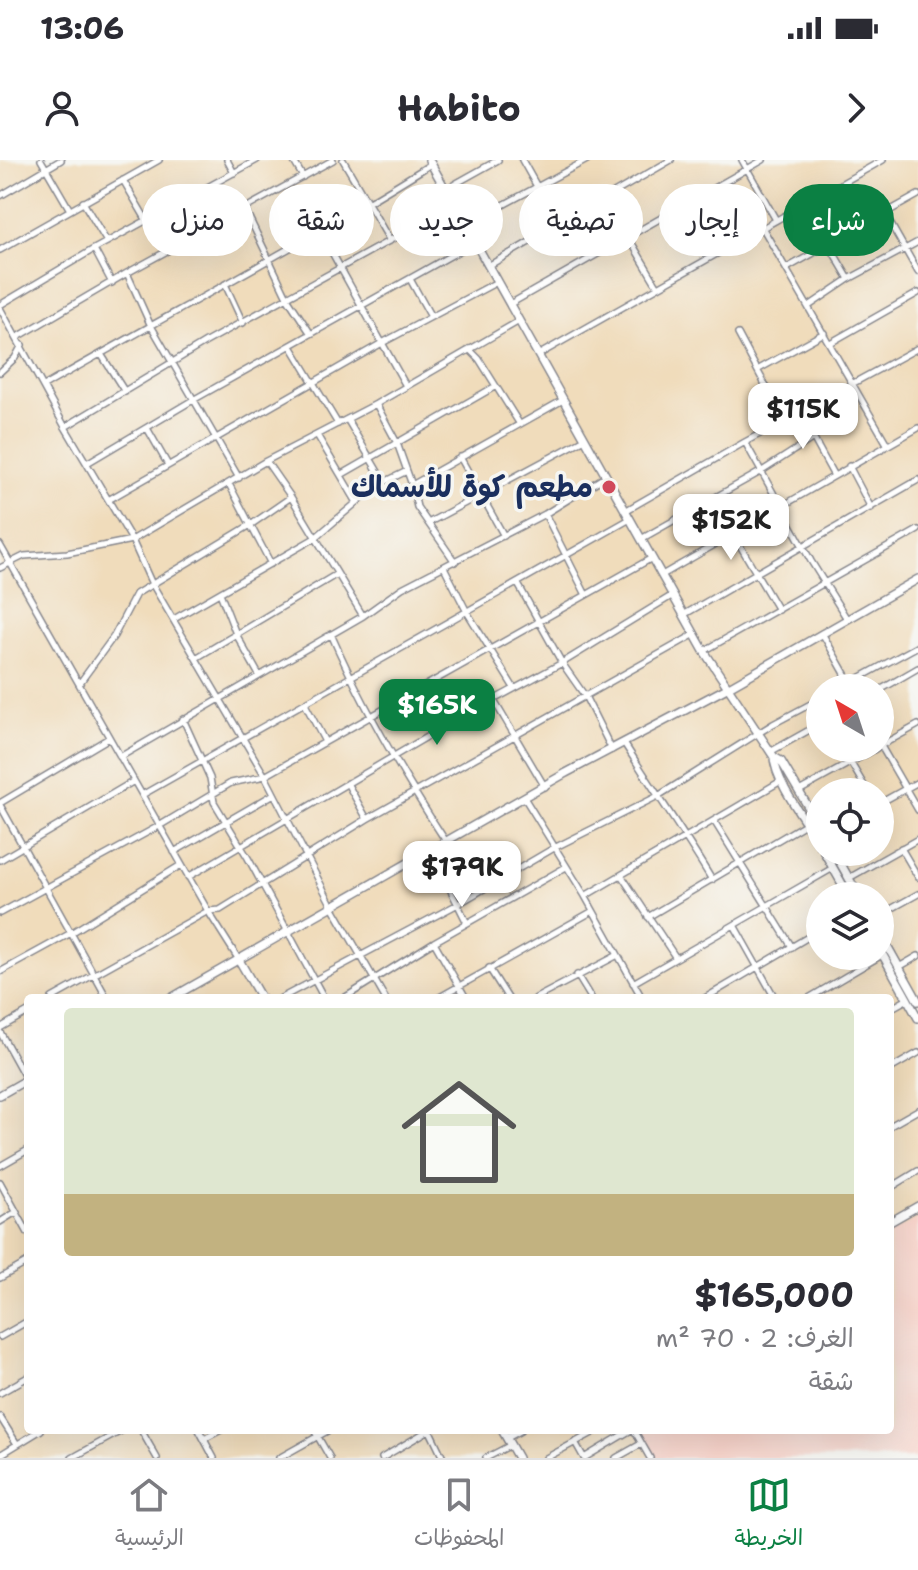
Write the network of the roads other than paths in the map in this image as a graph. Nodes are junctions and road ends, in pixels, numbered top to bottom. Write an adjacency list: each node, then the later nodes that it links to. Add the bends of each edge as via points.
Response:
1 (41, 160): 17 (street)
2 (61, 160): 17 (street)
3 (159, 160): 21 (street)
4 (227, 160): 19 (street)
5 (257, 160): 19 (street)
6 (293, 160): 20 (street)
7 (333, 160): 20 (street)
8 (343, 160): 23 (street)
9 (498, 160): 25 (street)
10 (522, 160): 26 (street)
11 (671, 160): 28 (street)
12 (742, 160): 18 (street)
13 (763, 160): 18 (street)
14 (882, 160): 29 (street)
15 (583, 161): 27 (street)
16 (430, 162): 24 (street); 32 (street)
17 (46, 169): 31 (street); 36 (street)
18 (747, 169): 40 (street); 44 (street)
19 (234, 173): 22 (street)
20 (303, 177): 34 (street)
21 (123, 180): 33 (street); 37 (street)
22 (215, 184)
23 (357, 184)
24 (443, 184)
25 (455, 184)
26 (536, 184)
27 (545, 184)
28 (629, 184)
29 (840, 184)
30 (918, 195): 35 (street)
31 (0, 196)
32 (374, 199)
33 (83, 202): 36 (street); 48 (street)
34 (253, 205)
35 (894, 209)
36 (70, 210): 53 (street)
37 (142, 212)
38 (374, 213): 47 (street)
39 (783, 216): 40 (street)
40 (776, 220): 42 (street)
41 (142, 224): 48 (street)
42 (767, 224)
43 (253, 227): 64 (street)
44 (643, 228)
45 (894, 230): 52 (street)
46 (767, 235): 66 (street)
47 (390, 241): 67 (street)
48 (107, 242): 51 (street)
49 (918, 242): 52 (street)
50 (519, 247): 65 (street)
51 (94, 249): 73 (street); 79 (street)
52 (905, 249): 68 (street); 71 (street)
53 (0, 250)
54 (160, 256): 69 (street)
55 (277, 256): 64 (street)
56 (333, 256): 67 (street)
57 (450, 256): 70 (street)
58 (483, 256): 65 (street)
59 (595, 256): 78 (street)
60 (639, 256): 75 (street)
61 (712, 256): 75 (street)
62 (808, 256): 66 (street)
63 (836, 256): 71 (street)
64 (268, 261): 74 (street); 77 (street)
65 (488, 266): 72 (street)
66 (787, 268): 80 (street)
67 (340, 269): 77 (street); 81 (street)
68 (918, 272)
69 (127, 273): 73 (street); 85 (street)
70 (410, 279): 81 (street); 82 (street)
71 (849, 279): 80 (street)
72 (497, 282): 78 (street); 82 (street)
73 (112, 283): 89 (street)
74 (225, 284): 84 (street); 85 (street)
75 (658, 287): 97 (street)
76 (918, 293): 91 (street)
77 (288, 299): 84 (street); 87 (street)
78 (510, 304): 83 (street)
79 (0, 306): 89 (street)
80 (809, 306): 86 (street)
81 (362, 307): 87 (street); 90 (street)
82 (431, 317): 90 (street)
83 (519, 321): 95 (street); 97 (street)
84 (243, 323): 98 (street)
85 (150, 324): 96 (street); 98 (street)
86 (824, 333): 91 (street); 99 (street)
87 (311, 334): 93 (street)
88 (738, 334): 99 (street)
89 (18, 337): 92 (street)
90 (382, 343): 101 (street); 104 (street)
91 (830, 343): 102 (street)
92 (22, 345): 100 (street); 103 (street)
93 (291, 346): 101 (street); 107 (street)
94 (918, 348): 102 (street)
95 (469, 349): 104 (street); 105 (street)
96 (101, 354): 103 (street); 106 (street)
97 (538, 355): 108 (street)
98 (171, 362): 106 (street); 107 (street)
99 (759, 369): 112 (street)
100 (0, 372)
101 (313, 383): 114 (street); 119 (street)
102 (852, 384): 110 (street); 124 (street)
103 (44, 386): 115 (street)
104 (406, 386): 109 (street)
105 (496, 386): 113 (street); 123 (street)
106 (125, 392): 115 (street)
107 (193, 400): 116 (street); 119 (street)
108 (563, 400): 113 (street); 120 (street)
109 (376, 404): 111 (street); 123 (street)
110 (799, 412): 112 (street); 121 (street)
111 (347, 419): 114 (street); 126 (street)
112 (784, 420): 122 (street)
113 (519, 423): 125 (street)
114 (338, 424): 118 (street)
115 (65, 427): 128 (street)
116 (147, 428): 128 (street); 129 (street)
117 (918, 428): 124 (street)
118 (317, 435): 127 (street); 133 (street)
119 (216, 438): 129 (street); 136 (street)
120 (585, 439): 134 (street); 141 (street)
121 (812, 439): 132 (street); 135 (street)
122 (745, 442): 132 (street); 148 (street)
123 (397, 443): 126 (street); 131 (street)
124 (887, 444): 130 (street)
125 (460, 457): 140 (street); 141 (street)
126 (370, 459): 133 (street); 138 (street)
127 (266, 461): 136 (street); 142 (street)
128 (87, 463): 144 (street)
129 (168, 465): 144 (street)
130 (849, 466): 135 (street); 147 (street)
131 (407, 471): 138 (street); 140 (street)
132 (762, 471): 143 (street); 146 (street)
133 (341, 475): 145 (street)
134 (606, 476): 148 (street); 149 (street)
135 (834, 476): 146 (street)
136 (239, 478): 139 (street)
137 (918, 480): 147 (street)
138 (384, 482): 145 (street)
139 (229, 484): 152 (street); 158 (street)
140 (412, 485): 151 (street)
141 (480, 495): 151 (street); 155 (street)
142 (291, 497): 152 (street); 156 (street)
143 (712, 498): 154 (street); 157 (street)
144 (110, 499): 158 (street)
145 (356, 501): 156 (street)
146 (780, 506): 154 (street); 160 (street)
147 (871, 508): 160 (street)
148 (625, 511): 150 (street)
149 (545, 514): 155 (street); 161 (street)
150 (630, 519): 157 (street); 161 (street)
151 (428, 523): 163 (street)
152 (252, 524): 165 (street); 172 (street)
153 (918, 530): 174 (street)
154 (731, 534): 169 (street); 170 (street)
155 (504, 536): 163 (street)
156 (315, 538): 165 (street); 168 (street)
157 (641, 539): 162 (street)
158 (132, 540): 164 (street, via 33,554); 172 (street)
159 (0, 545): 164 (street)
160 (804, 545): 169 (street); 174 (street)
161 (565, 557): 173 (street); 176 (street)
162 (652, 558): 170 (street); 176 (street)
163 (455, 562): 166 (street)
164 (10, 563): 167 (street); 200 (street)
165 (271, 564): 175 (street)
166 (444, 567): 179 (street); 181 (street)
167 (0, 568)
168 (337, 574): 181 (street); 186 (street)
169 (755, 574): 178 (street); 180 (street)
170 (662, 575): 177 (street)
171 (918, 579): 184 (street)
172 (151, 582): 182 (street); 200 (street, via 134,596 114,636)
173 (518, 584): 179 (street); 183 (street)
174 (825, 584): 178 (street); 184 (street)
175 (220, 593): 182 (street); 186 (street)
176 (585, 593): 183 (street)
177 (673, 595): 180 (street); 193 (street)
178 (778, 610): 191 (street)
179 (467, 612): 190 (street); 198 (street)
180 (685, 614): 188 (street)
181 (363, 616): 187 (street)
182 (174, 619): 192 (street)
183 (539, 619): 190 (street); 193 (street)
184 (847, 619): 185 (street)
185 (822, 633): 195 (street); 202 (street)
186 (236, 634): 192 (street); 197 (street)
187 (331, 634): 197 (street); 198 (street)
188 (695, 634): 191 (street); 203 (street)
189 (918, 646): 196 (street)
190 (490, 649): 201 (street); 208 (street)
191 (704, 651): 202 (street)
192 (196, 658): 204 (street)
193 (562, 663): 201 (street); 203 (street)
194 (918, 668): 199 (street)
195 (844, 674)
196 (871, 674)
197 (259, 675): 204 (street)
198 (350, 677): 206 (street); 208 (street)
199 (894, 682)
200 (79, 684): 213 (street)
201 (514, 688): 205 (street)
202 (727, 688): 211 (street); 218 (street)
203 (585, 696): 214 (street); 219 (street)
204 (219, 698): 209 (street); 215 (street)
205 (493, 699): 214 (street); 221 (street)
206 (305, 704): 215 (street); 217 (street)
207 (806, 707): 211 (street)
208 (371, 714): 217 (street); 221 (street)
209 (183, 719): 222 (street); 223 (street)
210 (918, 725): 216 (street)
211 (758, 733): 220 (street); 240 (street)
212 (806, 733): 220 (street)
213 (109, 738): 222 (street); 243 (street)
214 (515, 738): 232 (street); 236 (street)
215 (241, 739): 223 (street); 226 (street)
216 (894, 739)
217 (324, 740): 226 (street)
218 (624, 743): 219 (street); 240 (street)
219 (612, 750): 232 (street)
220 (772, 754): 229 (street); 234 (street)
221 (392, 756): 231 (street); 236 (street)
222 (120, 757): 228 (street)
223 (202, 760): 237 (street); 238 (street)
224 (889, 762): 233 (street)
225 (851, 763): 227 (street); 234 (street)
226 (265, 776): 235 (street); 238 (street, via 231,783)
227 (860, 778)
228 (134, 781): 237 (street); 256 (street)
229 (782, 781): 247 (street); 248 (street)
230 (918, 782): 233 (street)
231 (347, 783): 245 (street); 246 (street)
232 (545, 787): 241 (street)
233 (906, 789): 239 (street); 244 (street)
234 (799, 791): 242 (street)
235 (274, 794): 245 (street); 249 (street)
236 (414, 794): 246 (street); 254 (street)
237 (142, 795): 251 (street)
238 (211, 795): 249 (street); 251 (street)
239 (894, 795)
240 (658, 796): 252 (street); 257 (street)
241 (525, 799): 254 (street); 257 (street)
242 (806, 803)
243 (0, 804): 256 (street)
244 (918, 810)
245 (286, 819): 255 (street); 261 (street)
246 (367, 819): 261 (street)
247 (714, 821): 252 (street); 263 (street)
248 (806, 821)
249 (226, 823): 255 (street); 260 (street)
250 (806, 824): 263 (street)
251 (159, 826): 260 (street); 276 (street)
252 (686, 836): 268 (street); 272 (street)
253 (918, 839): 258 (street)
254 (447, 843): 259 (street)
255 (241, 847): 269 (street); 275 (street)
256 (22, 848): 262 (street); 276 (street)
257 (554, 848): 266 (street); 279 (street)
258 (901, 848): 270 (street); 271 (street)
259 (431, 851): 279 (street); 281 (street)
260 (174, 852): 264 (street)
261 (306, 856): 275 (street); 281 (street)
262 (0, 860)
263 (740, 863): 272 (street); 280 (street)
264 (181, 865): 269 (street); 290 (street)
265 (842, 866): 271 (street)
266 (566, 867): 278 (street); 287 (street)
267 (833, 867): 273 (street); 280 (street)
268 (621, 875): 278 (street); 286 (street)
269 (188, 877): 283 (street)
270 (918, 877)
271 (849, 878): 274 (street)
272 (712, 880): 286 (street)
273 (841, 882)
274 (851, 882)
275 (261, 884): 283 (street, via 220,910); 289 (street)
276 (45, 888): 285 (street); 290 (street)
277 (918, 894): 282 (street)
278 (585, 896): 284 (street)
279 (458, 904): 287 (street); 295 (street)
280 (767, 905): 288 (street); 293 (street)
281 (332, 906): 289 (street); 295 (street)
282 (894, 907)
283 (208, 911): 299 (street); 306 (street)
284 (593, 911): 294 (street); 302 (street)
285 (0, 913)
286 (648, 917): 297 (street)
287 (467, 923): 292 (street)
288 (734, 925): 297 (street); 300 (street)
289 (288, 932): 299 (street); 309 (street)
290 (71, 933): 305 (street); 306 (street)
291 (806, 938): 293 (street)
292 (434, 942): 308 (street); 311 (street)
293 (792, 947): 300 (street)
294 (618, 955): 307 (street); 310 (street)
295 (362, 956): 308 (street); 309 (street)
296 (918, 956): 301 (street)
297 (676, 958): 310 (street)
298 (894, 958): 301 (street)
299 (239, 960): 314 (street); 315 (street)
300 (757, 967): 326 (street); 327 (street)
301 (899, 967): 330 (street)
302 (489, 968): 311 (street); 322 (street)
303 (854, 970): 328 (street)
304 (891, 970): 329 (street)
305 (0, 972)
306 (93, 974): 312 (street); 313 (street)
307 (577, 975): 323 (street); 324 (street)
308 (375, 979): 318 (street); 319 (street)
309 (313, 980): 316 (street); 317 (street)
310 (633, 983): 325 (street)
311 (459, 985): 320 (street); 321 (street)
312 (59, 994)
313 (105, 994)
314 (178, 994)
315 (259, 994)
316 (288, 994)
317 (322, 994)
318 (351, 994)
319 (383, 994)
320 (444, 994)
321 (464, 994)
322 (505, 994)
323 (543, 994)
324 (589, 994)
325 (640, 994)
326 (712, 994)
327 (773, 994)
328 (818, 994)
329 (908, 999): 331 (street); 333 (street)
330 (918, 1001)
331 (894, 1007)
332 (24, 1015): 334 (street)
333 (918, 1018)
334 (0, 1030): 337 (street)
335 (918, 1053): 336 (street)
336 (894, 1067)
337 (24, 1074)
338 (24, 1081): 339 (street)
339 (0, 1095)
340 (918, 1110): 341 (street)
341 (894, 1124)
342 (24, 1152): 343 (street)
343 (0, 1166)
344 (918, 1171): 346 (street)
345 (0, 1182): 348 (street)
346 (894, 1186)
347 (918, 1206): 349 (street)
348 (16, 1212): 350 (street); 351 (street)
349 (894, 1220)
350 (0, 1222)
351 (24, 1226)
352 (24, 1264): 353 (street)
353 (0, 1278)
354 (24, 1323): 355 (street)
355 (0, 1337)
356 (24, 1379): 357 (street)
357 (0, 1393)
358 (0, 1417): 374 (street)
359 (34, 1434): 374 (street)
360 (116, 1434): 377 (street)
361 (143, 1434): 378 (street)
362 (201, 1434): 372 (street)
363 (213, 1434): 372 (street)
364 (315, 1434): 380 (street)
365 (317, 1434): 381 (street)
366 (422, 1434): 382 (street)
367 (431, 1434): 383 (street)
368 (590, 1434): 373 (street)
369 (625, 1434): 387 (street)
370 (635, 1434): 375 (street)
371 (507, 1437): 384 (street); 385 (street)
372 (204, 1439): 379 (street)
373 (575, 1442): 386 (street); 387 (street)
374 (17, 1444): 376 (street)
375 (641, 1444): 388 (street); 389 (street)
376 (0, 1457)
377 (72, 1458)
378 (157, 1458)
379 (214, 1458)
380 (279, 1458)
381 (330, 1458)
382 (382, 1458)
383 (443, 1458)
384 (486, 1458)
385 (518, 1458)
386 (546, 1458)
387 (584, 1458)
388 (616, 1458)
389 (650, 1458)

